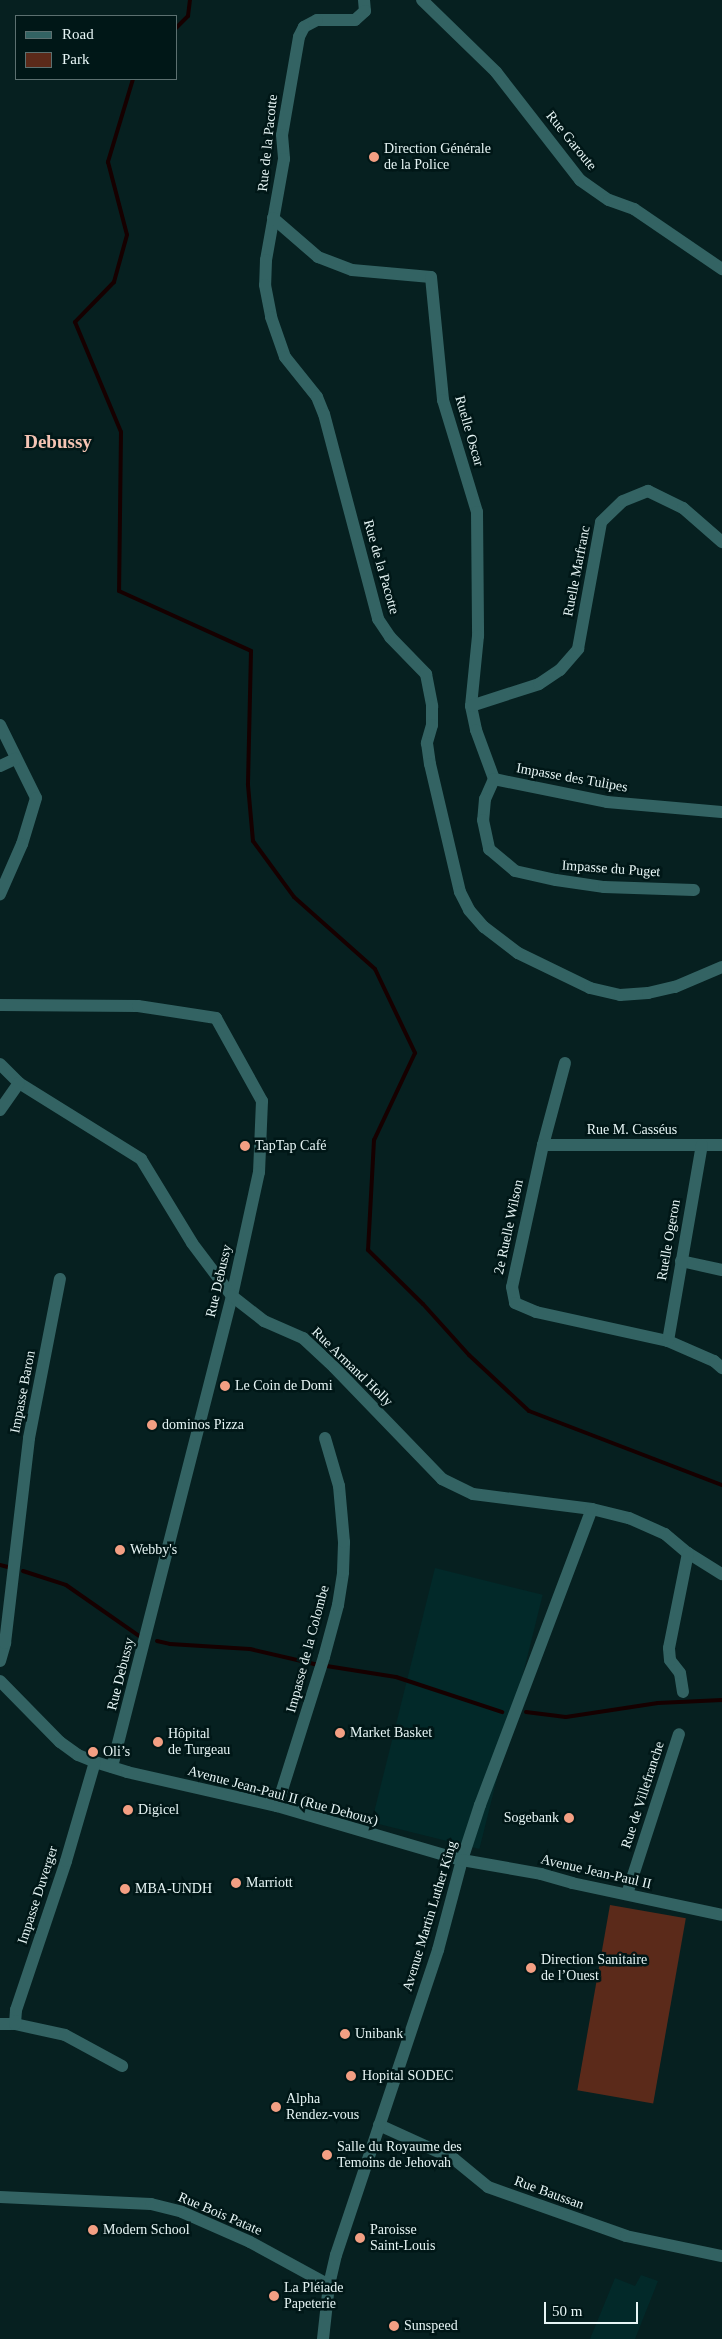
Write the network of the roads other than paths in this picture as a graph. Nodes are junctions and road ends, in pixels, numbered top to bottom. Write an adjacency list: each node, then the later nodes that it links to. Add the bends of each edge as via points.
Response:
1 (364, 0): 3 (street, Rue de la Pacotte, via 365,11 355,20 317,20 304,28 299,37 282,135 284,159)
2 (422, 0): 4 (street, Rue Garoute, via 496,72 580,180 609,200 634,209)
3 (273, 218): 6 (street, Ruelle Oscar, via 318,257 352,270 432,277 443,400 476,512 478,636); 14 (street, Rue de la Pacotte, via 265,285 275,330 285,357 317,397 324,414 378,619 390,637 426,674 432,706 428,743 430,764 454,873 469,910 484,927 518,953 590,988 620,995 675,987)
4 (722, 269)
5 (722, 542): 6 (street, Ruelle Marfranc, via 683,508 648,491 623,501 601,522 578,648 560,670 539,684)
6 (471, 706): 10 (street, Impasse des Tulipes)
7 (0, 725): 8 (street)
8 (15, 759): 9 (street); 13 (street, via 36,798 22,844)
9 (0, 766)
10 (494, 779): 11 (street, Impasse des Tulipes, via 608,802); 12 (street, Impasse du Puget, via 485,799 483,820 489,849 516,871 604,887)
11 (722, 812)
12 (694, 890)
13 (0, 894)
14 (722, 967)
15 (0, 1005): 26 (street, Rue Debussy, via 138,1006 216,1018 262,1101 258,1172)
16 (565, 1063): 20 (street, 2e Ruelle Wilson)
17 (0, 1064): 18 (street, Rue Armand Holly)
18 (19, 1082): 19 (street); 26 (street, Rue Armand Holly, via 141,1159 192,1243)
19 (0, 1110)
20 (543, 1144): 21 (street, Rue M. Casséus); 27 (street, 2e Ruelle Wilson, via 512,1287 515,1303 536,1312)
21 (702, 1145): 22 (street, Rue M. Casséus); 23 (street, Ruelle Ogeron)
22 (722, 1145)
23 (681, 1261): 24 (street); 27 (street, Ruelle Ogeron)
24 (722, 1270)
25 (60, 1278): 33 (street, Impasse Baron, via 29,1438 5,1643)
26 (232, 1296): 30 (street, Rue Armand Holly, via 264,1321 303,1338 442,1479 473,1494); 38 (street, Rue Debussy)
27 (668, 1341): 28 (street, 2e Ruelle Wilson, via 714,1361)
28 (722, 1368)
29 (325, 1438): 39 (street, Impasse de la Colombe, via 339,1486 343,1572 324,1658)
30 (592, 1509): 31 (street, Rue Armand Holly, via 629,1518 665,1534); 40 (street, Avenue Martin Luther King)
31 (688, 1553): 32 (street, Rue Armand Holly); 35 (street, via 669,1648 670,1660 680,1673)
32 (722, 1574)
33 (0, 1661)
34 (0, 1681): 37 (street, Avenue Jean-Paul II (Rue Dehoux), via 60,1742)
35 (683, 1692)
36 (679, 1734): 41 (street, Rue de Villefranche)
37 (95, 1762): 38 (street, Avenue Jean-Paul II (Rue Dehoux)); 44 (street, Impasse Duverger, via 16,2010)
38 (112, 1767): 39 (street, Avenue Jean-Paul II (Rue Dehoux))
39 (277, 1806): 40 (street, Avenue Jean-Paul II (Rue Dehoux))
40 (462, 1860): 41 (street, Avenue Jean-Paul II); 46 (street, Avenue Martin Luther King, via 438,1950)
41 (627, 1894): 42 (street, Avenue Jean-Paul II)
42 (722, 1915)
43 (0, 2024): 44 (street)
44 (15, 2024): 45 (street, via 65,2035)
45 (122, 2066)
46 (379, 2125): 48 (street, Rue Baussan, via 454,2159 488,2187 626,2236); 49 (street, Avenue Martin Luther King, via 354,2196)
47 (0, 2197): 49 (street, Rue Bois Patate, via 151,2204 182,2212 250,2242)
48 (722, 2256)
49 (329, 2285): 50 (street, Avenue Martin Luther King)
50 (323, 2339)

